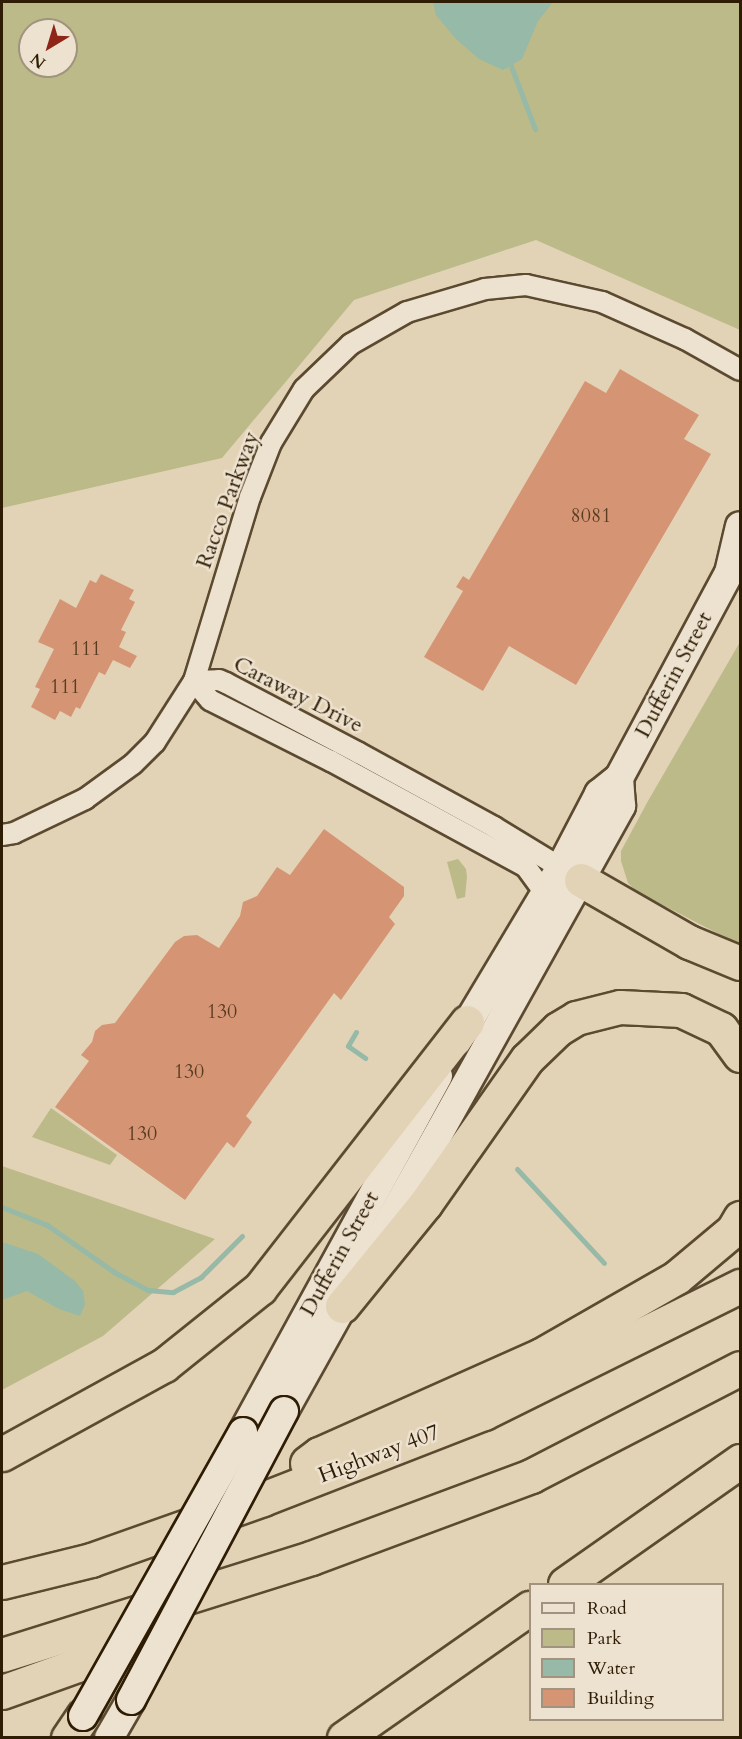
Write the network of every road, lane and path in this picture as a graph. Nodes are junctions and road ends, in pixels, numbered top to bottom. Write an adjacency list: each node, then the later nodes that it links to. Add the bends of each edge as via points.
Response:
1 (741, 370): 4 (street, Racco Parkway, via 685,339 602,302 526,285 485,289 407,312 351,344 304,389 271,443 250,497)
2 (741, 526): 3 (main road, Dufferin Street)
3 (735, 568): 6 (main road, Dufferin Street, via 619,778 621,806)
4 (194, 681): 5 (street, Racco Parkway, via 155,742 133,764 85,800); 6 (street, Caraway Drive, via 226,683 442,799); 7 (street, Caraway Drive, via 210,700 526,867)
5 (2, 835)
6 (571, 874): 7 (main road, Dufferin Street); 8 (highway, via 689,942); 13 (main road, Dufferin Street)
7 (545, 893): 9 (main road, Dufferin Street)
8 (741, 963)
9 (467, 1022): 15 (highway, via 260,1288 164,1365); 24 (main road, Dufferin Street, bridge, via 243,1432)
10 (741, 1055): 13 (highway, via 721,1029 681,1010 620,1007 576,1018 558,1029 526,1059 425,1204)
11 (741, 1218): 17 (highway, via 733,1230 677,1277 541,1355 319,1454)
12 (741, 1286): 17 (highway, Highway 407, via 484,1413)
13 (342, 1306): 25 (main road, Dufferin Street, bridge)
14 (741, 1368): 19 (highway, via 531,1476 311,1558)
15 (2, 1454)
16 (741, 1461): 20 (highway)
17 (263, 1499): 18 (highway, Highway 407, via 92,1560)
18 (2, 1582)
19 (235, 1582): 22 (highway); 23 (highway, via 77,1665)
20 (566, 1583)
21 (529, 1609): 26 (highway)
22 (2, 1655)
23 (2, 1692)
24 (74, 1730)
25 (109, 1737)
26 (344, 1737)

